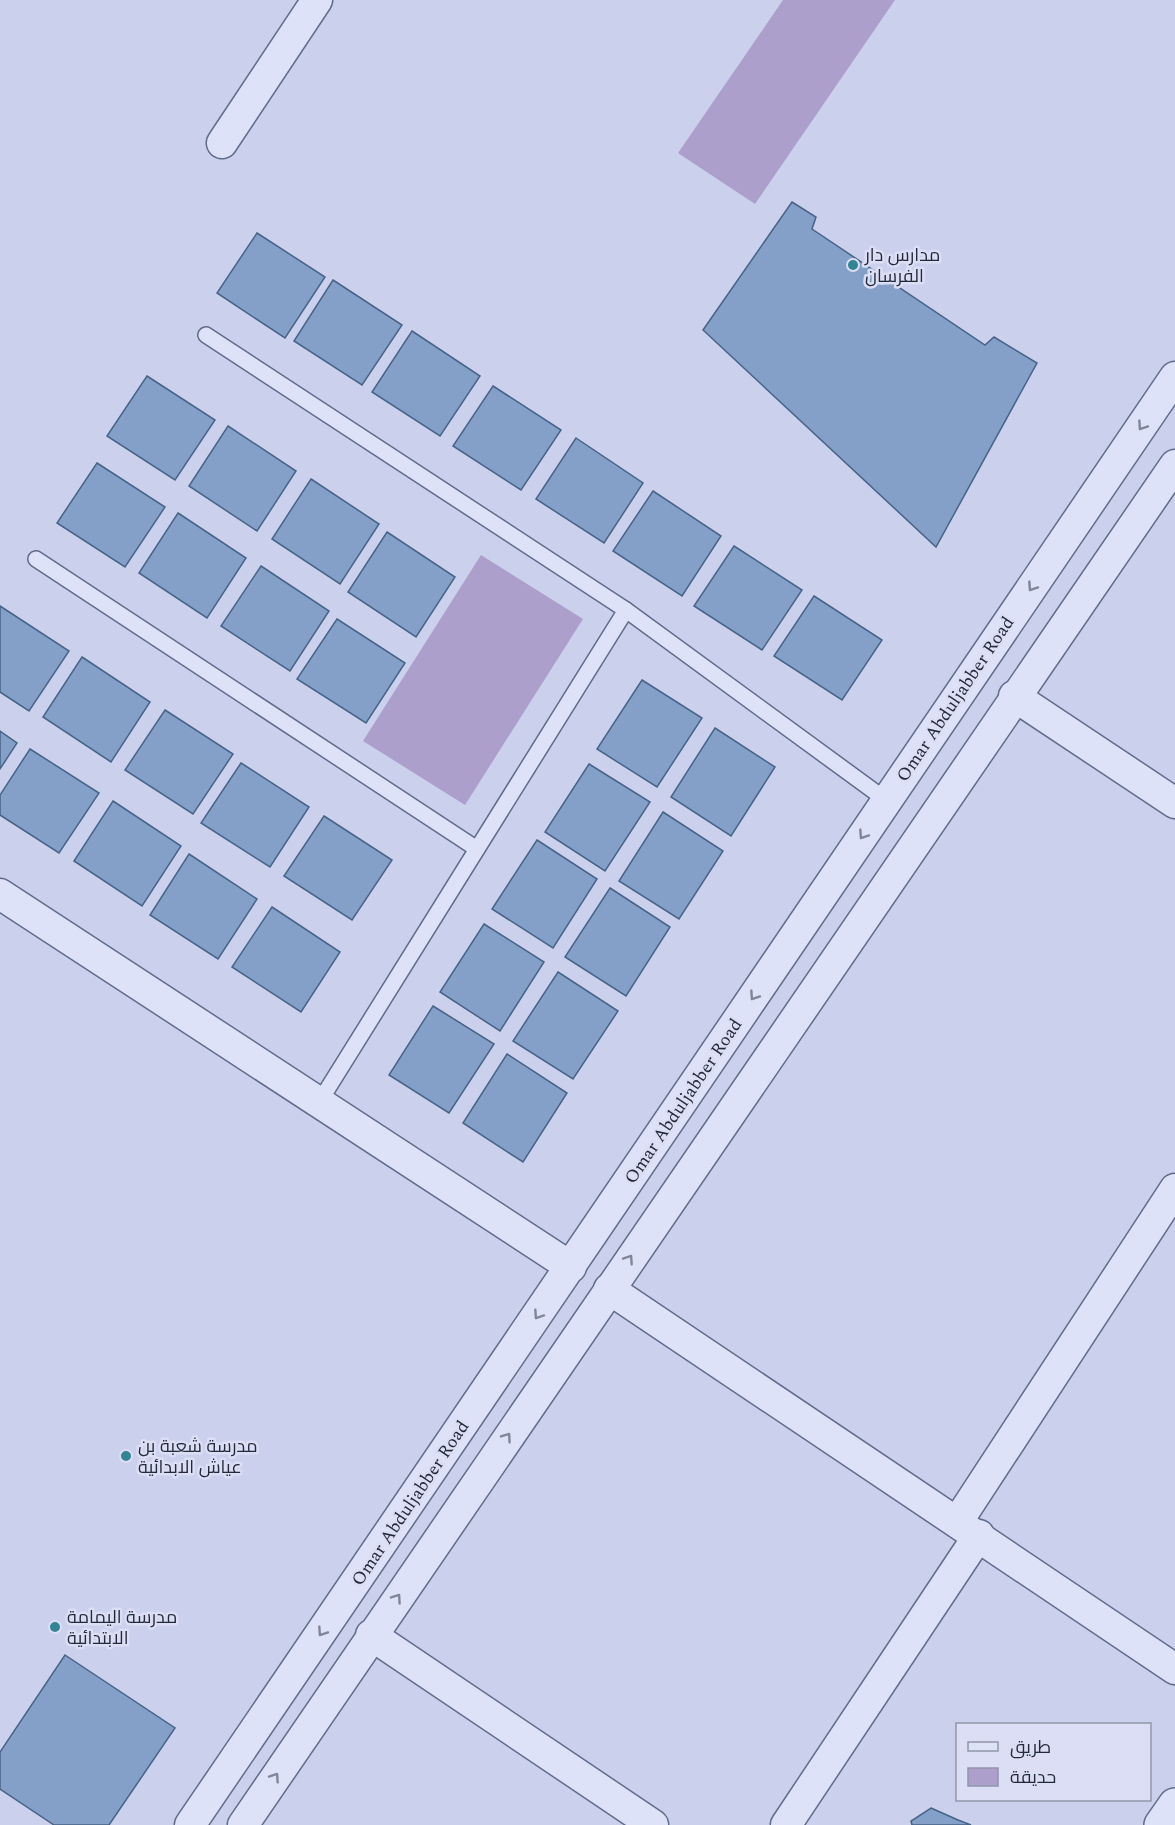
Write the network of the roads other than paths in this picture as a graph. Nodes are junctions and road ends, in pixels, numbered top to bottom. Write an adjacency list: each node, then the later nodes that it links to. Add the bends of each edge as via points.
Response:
1 (316, 0): 2 (street)
2 (222, 142)
3 (206, 335): 7 (lane)
4 (1175, 377): 9 (street, Omar Abduljabber Road, one-way to 9)
5 (1175, 465): 8 (street)
6 (36, 559): 11 (lane)
7 (626, 610): 9 (lane); 11 (lane)
8 (1014, 696): 10 (street); 16 (street, one-way to 8)
9 (886, 800): 15 (street, Omar Abduljabber Road, one-way to 15)
10 (1175, 803)
11 (477, 849): 13 (lane)
12 (0, 894): 13 (street)
13 (320, 1101): 15 (street)
14 (1175, 1189): 17 (street)
15 (571, 1267): 21 (street, Omar Abduljabber Road, one-way to 21)
16 (609, 1289): 17 (street); 18 (street, one-way to 16)
17 (968, 1528): 19 (street); 24 (street)
18 (371, 1635): 22 (street, one-way to 18); 23 (street)
19 (1175, 1669)
20 (1175, 1805): 25 (street)
21 (190, 1825)
22 (243, 1825)
23 (653, 1825)
24 (786, 1825)
25 (1161, 1825)

